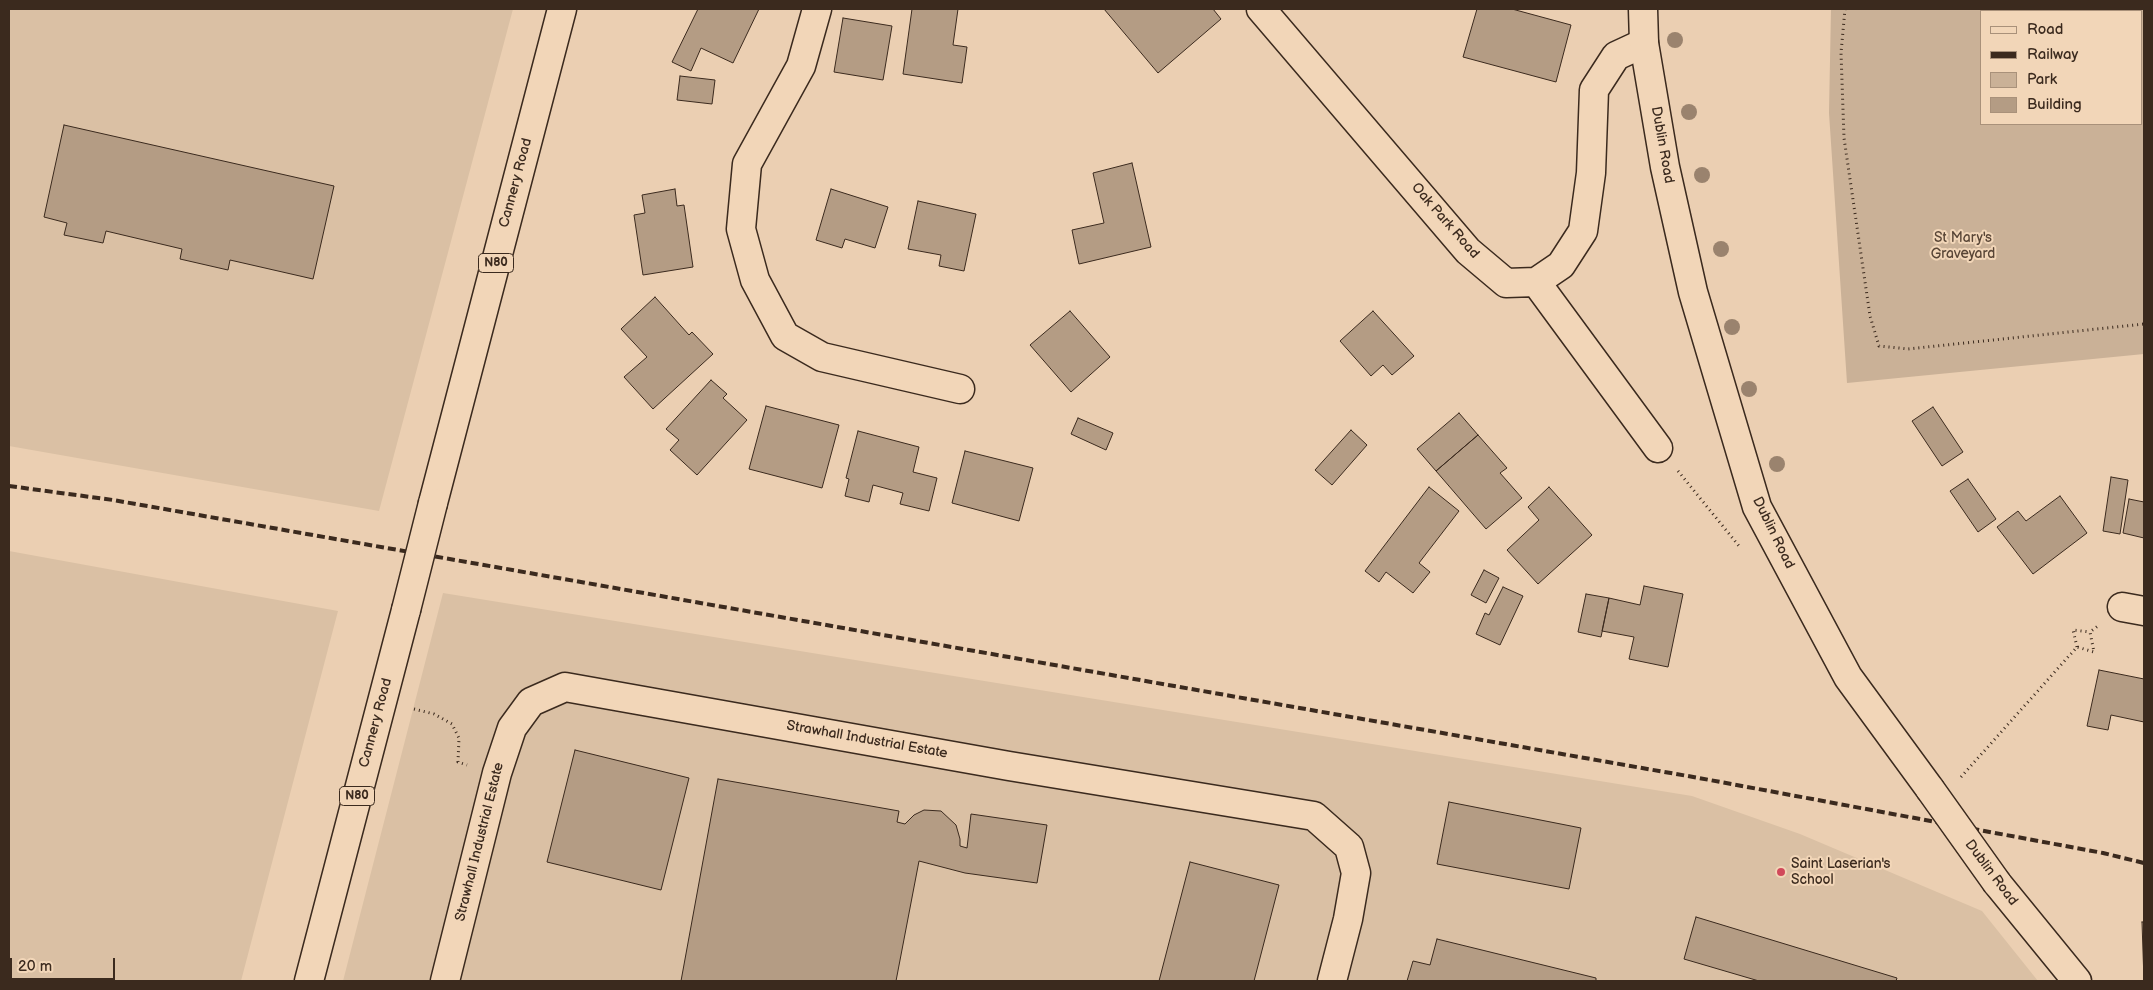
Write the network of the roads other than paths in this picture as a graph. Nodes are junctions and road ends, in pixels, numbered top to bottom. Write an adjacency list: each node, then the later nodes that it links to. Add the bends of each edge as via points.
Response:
1 (562, 9): 9 (street, Cannery Road / N80, bridge)
2 (817, 9): 7 (street, via 801,66 747,164 741,229 755,280 785,336 822,357)
3 (1261, 9): 6 (street, Oak Park Road, via 1468,251 1506,283)
4 (1642, 9): 5 (street, Dublin Road)
5 (1644, 43): 6 (street, via 1616,56 1594,90 1591,173 1583,231 1561,265); 12 (street, Dublin Road, bridge, via 1665,167 1693,292 1757,507 1848,677 1997,883)
6 (1536, 282): 8 (street)
7 (960, 389)
8 (1658, 448)
9 (309, 981)
10 (445, 981): 11 (street, Strawhall Industrial Estate, via 497,773 512,728 531,702 565,687 1314,816 1349,847 1356,873)
11 (1332, 981)
12 (2077, 981)

